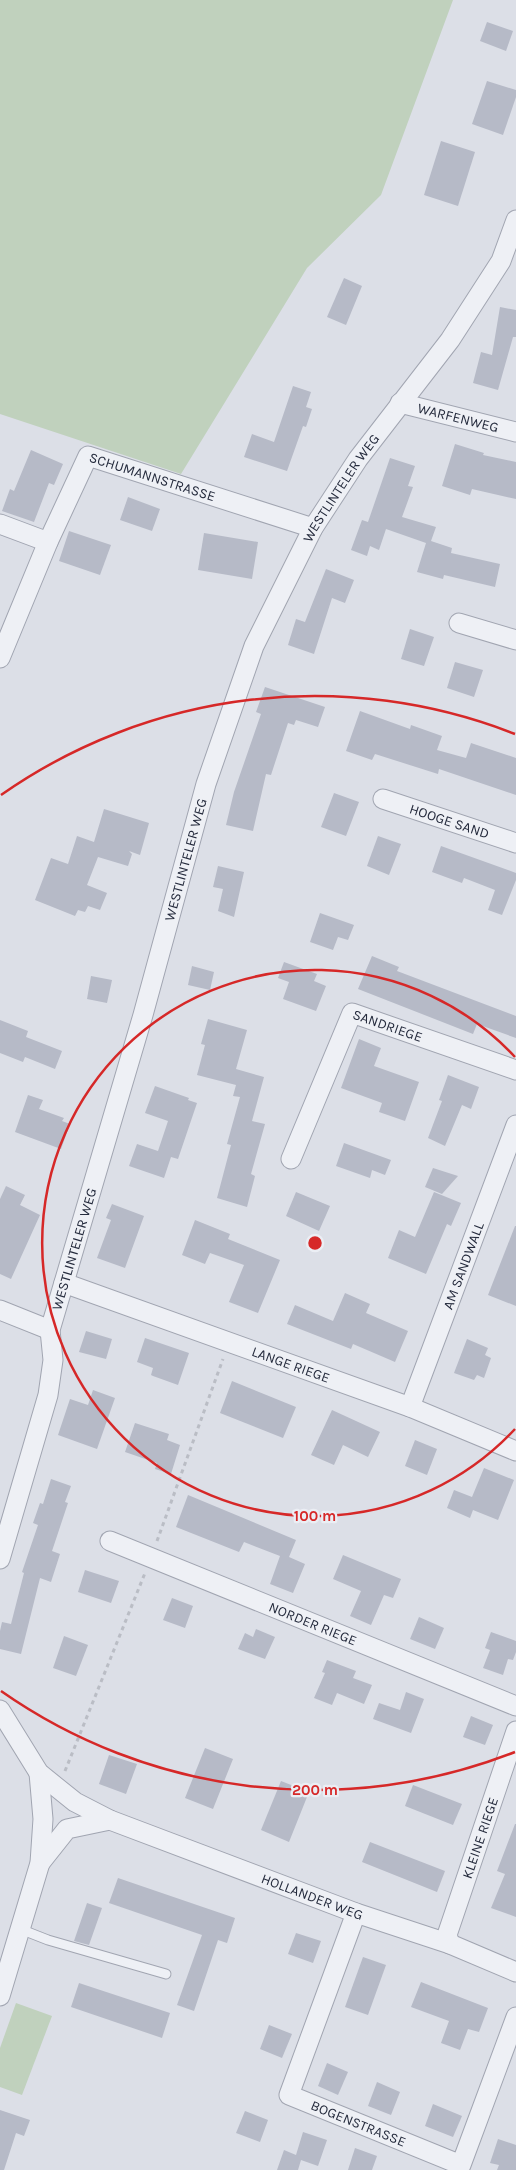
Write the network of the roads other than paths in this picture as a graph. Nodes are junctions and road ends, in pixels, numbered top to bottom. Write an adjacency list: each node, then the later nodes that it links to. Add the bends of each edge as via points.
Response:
1 (516, 220): 2 (street, WESTLINTELER WEG, via 501,261 450,340)
2 (400, 403): 3 (street, WARFENWEG); 5 (street, WESTLINTELER WEG)
3 (516, 432)
4 (0, 524): 6 (street)
5 (312, 528): 6 (street, SCHUMANNSTRASSE, via 88,456); 15 (street, WESTLINTELER WEG, via 254,646 206,784 143,1016)
6 (48, 542): 9 (street, SCHUMANNSTRASSE)
7 (459, 623): 8 (street)
8 (516, 640)
9 (0, 658)
10 (383, 799): 11 (street, HOOGE SAND)
11 (516, 843)
12 (516, 1070): 14 (street, SANDRIEGE, via 352,1013)
13 (516, 1125): 18 (street, AM SANDWALL)
14 (291, 1159)
15 (64, 1283): 17 (street, WESTLINTELER WEG); 18 (street, LANGE RIEGE)
16 (0, 1310): 17 (street)
17 (50, 1330): 21 (street, WESTLINTELER WEG, via 53,1360 48,1395)
18 (410, 1407): 19 (street, LANGE RIEGE)
19 (516, 1451)
20 (110, 1541): 22 (street, NORDER RIEGE)
21 (0, 1559)
22 (516, 1706)
23 (0, 1710): 25 (street)
24 (516, 1731): 30 (street, KLEINE RIEGE, via 447,1935)
25 (39, 1773): 26 (street, via 75,1802); 27 (street, via 43,1819)
26 (110, 1820): 27 (street, via 67,1829); 28 (street, HOLLANDER WEG)
27 (40, 1863): 29 (street)
28 (356, 1913): 30 (street, HOLLANDER WEG); 34 (street, BOGENSTRASSE, via 289,2095 461,2165)
29 (20, 1929): 32 (lane); 33 (street)
30 (450, 1944): 31 (street, HOLLANDER WEG)
31 (516, 1972)
32 (166, 1974)
33 (0, 1996)
34 (516, 2017)

